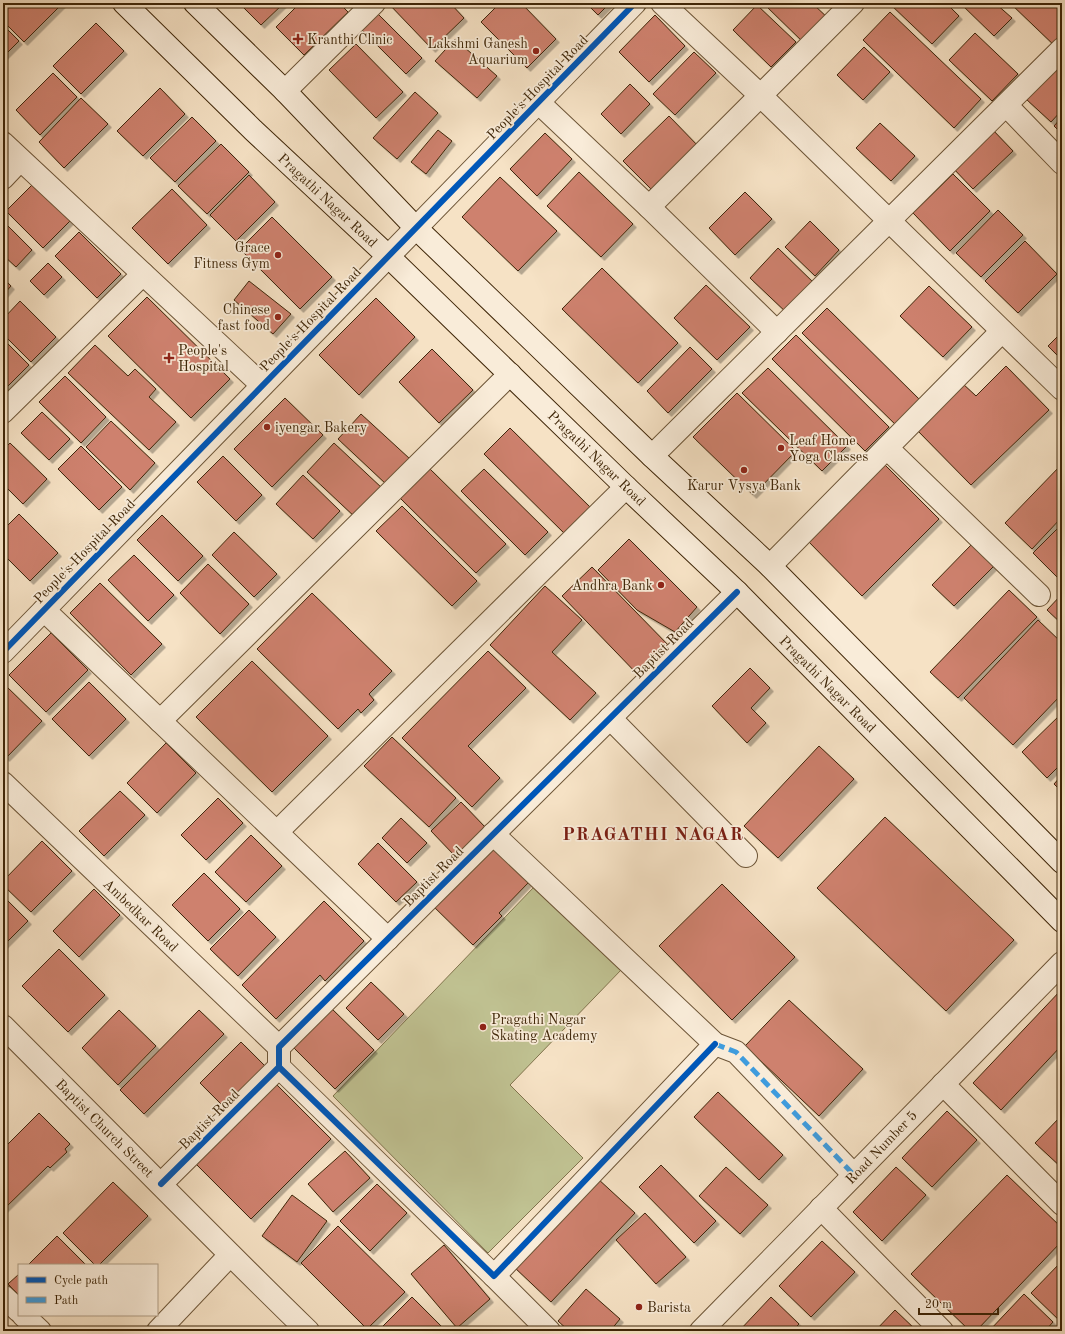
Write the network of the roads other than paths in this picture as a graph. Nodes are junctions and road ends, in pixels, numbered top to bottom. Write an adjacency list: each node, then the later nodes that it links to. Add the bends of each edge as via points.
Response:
1 (124, 3): 19 (street, Pragathi Nagar Road, via 253,130)
2 (195, 3): 8 (street)
3 (374, 3): 8 (street)
4 (635, 3): 10 (street, People's Hospital Road)
5 (662, 3): 9 (street)
6 (853, 3): 9 (street)
7 (1062, 49): 11 (street)
8 (285, 91): 18 (street)
9 (761, 96): 16 (street); 17 (street)
10 (538, 102): 16 (street); 18 (street, People's Hospital Road)
11 (1006, 105): 14 (street); 17 (street)
12 (3, 143): 13 (street)
13 (20, 160): 15 (street); 20 (street)
14 (1062, 163)
15 (3, 178)
16 (649, 207): 22 (street)
17 (888, 222): 21 (street); 22 (street)
18 (416, 228): 19 (street, People's Hospital Road); 28 (street)
19 (388, 256): 23 (street, Pragathi Nagar Road); 24 (street, People's Hospital Road)
20 (143, 274): 24 (street); 26 (street)
21 (1002, 331): 25 (street); 27 (street)
22 (777, 332): 28 (street)
23 (510, 374): 29 (street, Pragathi Nagar Road); 36 (street)
24 (262, 385): 33 (street, People's Hospital Road)
25 (1062, 389)
26 (3, 412)
27 (887, 448): 30 (street); 32 (street)
28 (652, 456): 30 (street)
29 (626, 487): 31 (street, Pragathi Nagar Road); 38 (street)
30 (770, 566): 41 (street)
31 (737, 592): 35 (street, Baptist Road); 42 (street, Pragathi Nagar Road)
32 (1039, 595)
33 (44, 610): 34 (street, People's Hospital Road); 36 (street)
34 (3, 652)
35 (610, 718): 39 (street, Baptist Road); 40 (street)
36 (160, 721): 38 (street)
37 (3, 783): 47 (street, Ambedkar Road)
38 (277, 832): 43 (street)
39 (493, 834): 43 (street, Baptist Road); 46 (street)
40 (746, 856)
41 (1062, 862)
42 (1062, 921)
43 (388, 939): 47 (street, Baptist Road)
44 (1062, 963): 48 (street, Road Number 5)
45 (3, 1026): 50 (street, Baptist Church Street)
46 (715, 1044): 49 (street, via 736,1052); 54 (street)
47 (279, 1057): 50 (street, Baptist Road); 54 (street, Ambedkar Road)
48 (943, 1084): 49 (street, Road Number 5); 51 (street)
49 (854, 1175): 52 (street, Road Number 5)
50 (161, 1184): 53 (street, Baptist Church Street)
51 (1062, 1204)
52 (821, 1208): 62 (street, Road Number 5); 63 (street)
53 (230, 1255): 59 (street); 60 (street, Baptist Church Street)
54 (494, 1276): 61 (street, Ambedkar Road)
55 (3, 1296): 56 (street)
56 (18, 1310)
57 (24, 1316): 58 (street)
58 (40, 1331)
59 (158, 1331)
60 (308, 1331)
61 (549, 1331)
62 (700, 1331)
63 (942, 1331)

